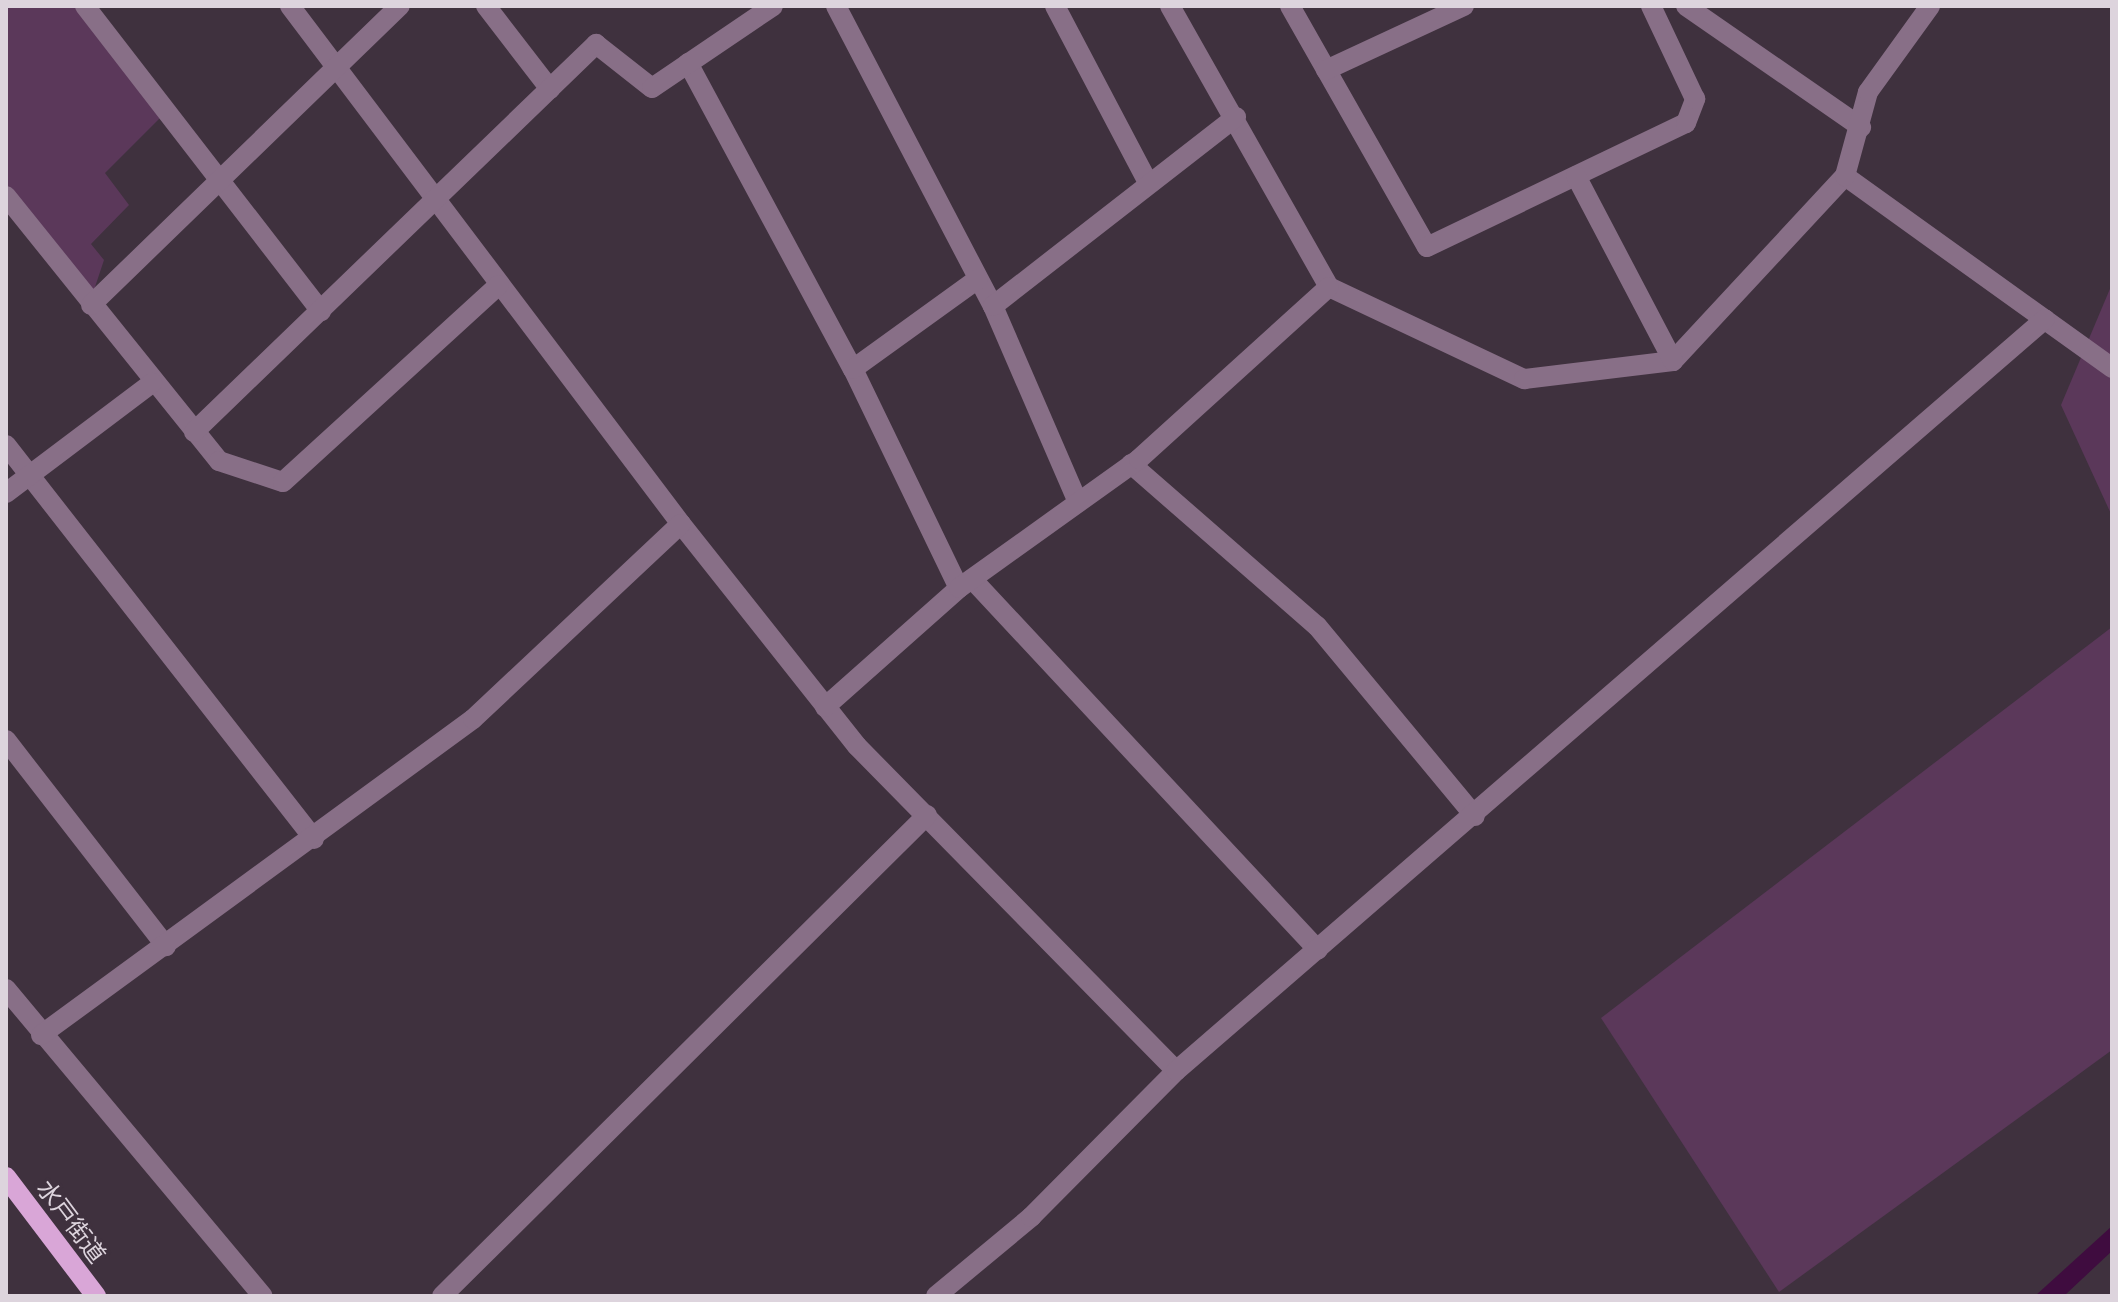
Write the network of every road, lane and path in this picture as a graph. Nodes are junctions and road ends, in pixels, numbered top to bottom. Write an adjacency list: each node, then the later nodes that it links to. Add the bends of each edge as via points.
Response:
1 (85, 6): 22 (street)
2 (290, 6): 15 (street)
3 (400, 6): 15 (street)
4 (486, 6): 17 (street)
5 (773, 6): 14 (street)
6 (836, 6): 26 (street)
7 (1055, 6): 23 (street)
8 (1170, 6): 18 (street)
9 (1290, 6): 16 (street)
10 (1464, 6): 16 (street)
11 (1651, 6): 20 (street, via 1695,99 1686,123)
12 (1686, 6): 19 (street)
13 (1930, 6): 19 (street, via 1868,92)
14 (688, 63): 17 (street, via 652,88 596,44); 35 (street)
15 (337, 67): 22 (street); 25 (street)
16 (1326, 70): 20 (street, via 1427,247)
17 (550, 89): 25 (street)
18 (1236, 117): 23 (street); 28 (street)
19 (1861, 127): 21 (street)
20 (1576, 176): 33 (street)
21 (1845, 176): 32 (street); 33 (street)
22 (219, 179): 29 (street); 31 (street)
23 (1149, 184): 30 (street)
24 (6, 196): 29 (street)
25 (436, 202): 27 (street); 31 (street)
26 (978, 279): 30 (street); 35 (street)
27 (499, 285): 37 (street, via 283,482 219,461); 43 (street)
28 (1329, 287): 33 (street, via 1524,379); 39 (street)
29 (91, 305): 36 (street)
30 (993, 306): 42 (street)
31 (321, 311): 37 (street)
32 (2045, 319): 34 (street); 48 (street)
33 (1673, 361)
34 (2112, 368)
35 (853, 369): 44 (street)
36 (152, 383): 37 (street); 40 (street)
37 (194, 432)
38 (6, 445): 40 (street)
39 (1131, 464): 42 (street); 48 (street, via 1317,626)
40 (31, 475): 41 (street); 49 (street)
41 (6, 493)
42 (1078, 502): 44 (street)
43 (681, 524): 45 (street); 49 (street, via 473,719)
44 (966, 584): 45 (street); 51 (street)
45 (825, 707): 47 (street)
46 (6, 740): 50 (street)
47 (927, 815): 54 (street); 58 (street)
48 (1475, 816): 51 (street)
49 (314, 839): 50 (street)
50 (166, 946): 53 (street)
51 (1318, 950): 54 (street)
52 (6, 989): 53 (street)
53 (41, 1035): 57 (street)
54 (1176, 1071): 59 (street, via 1031,1217)
55 (6, 1177): 56 (main road, 水戸街道)
56 (96, 1296)
57 (263, 1296)
58 (442, 1296)
59 (936, 1296)

